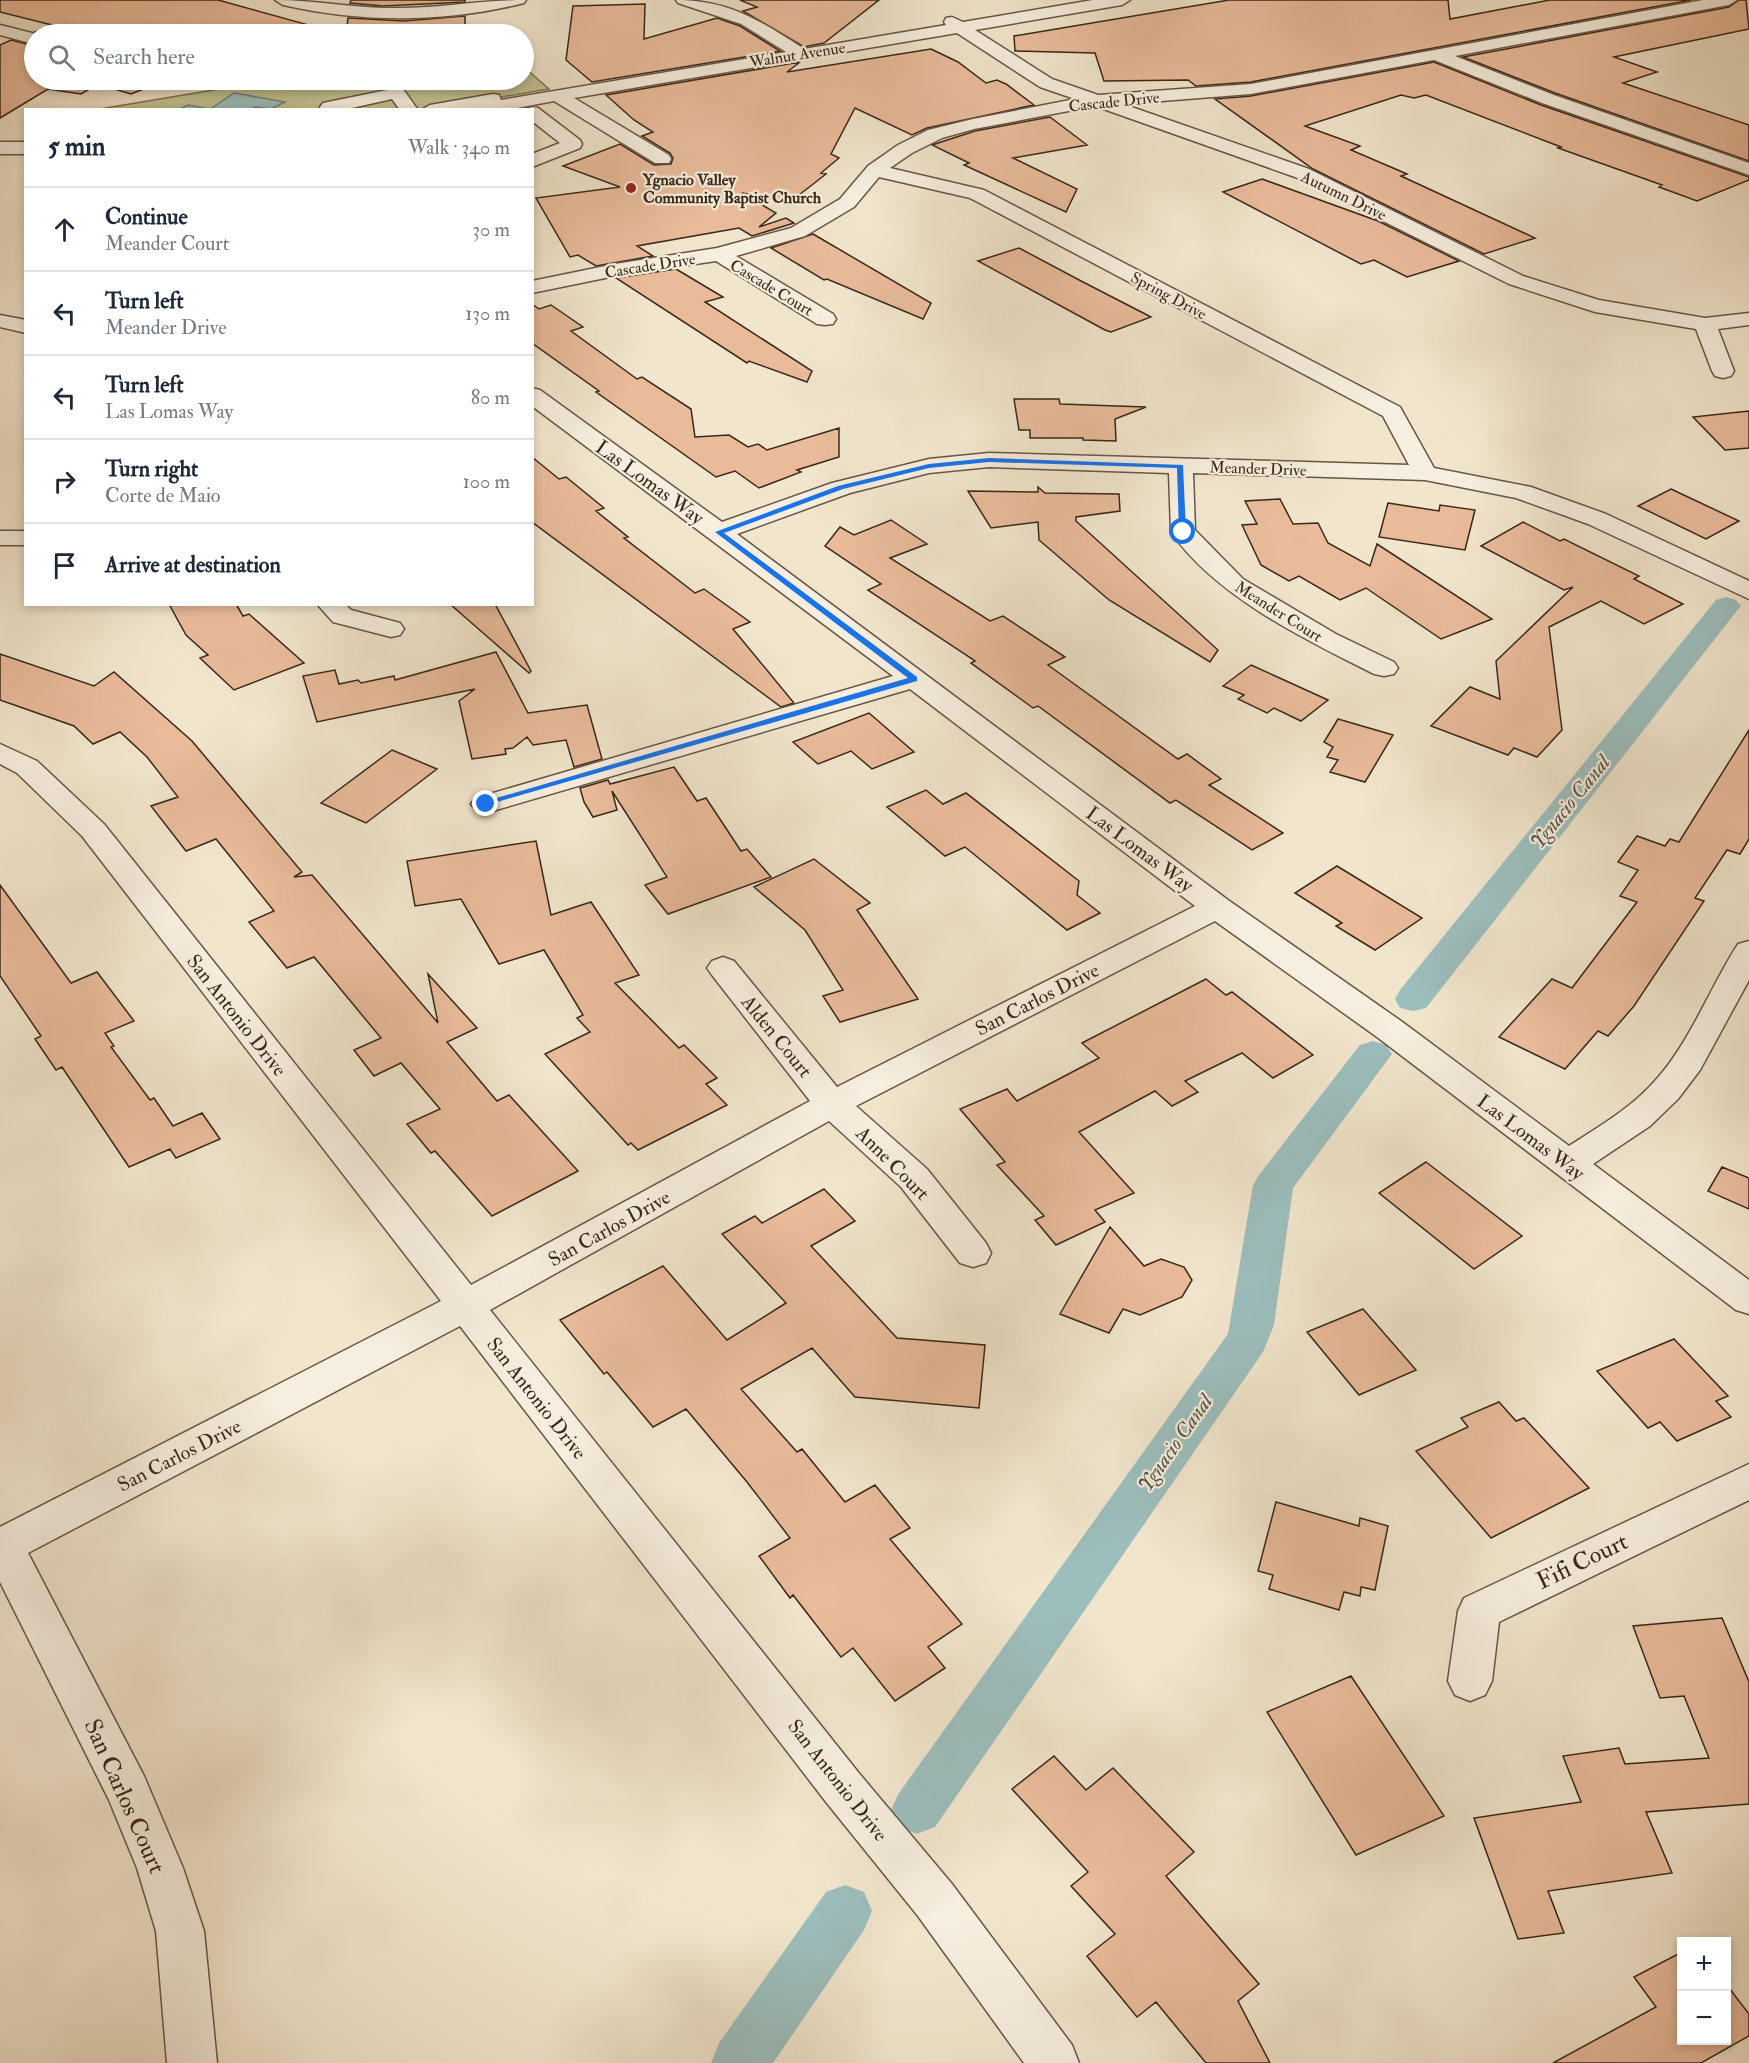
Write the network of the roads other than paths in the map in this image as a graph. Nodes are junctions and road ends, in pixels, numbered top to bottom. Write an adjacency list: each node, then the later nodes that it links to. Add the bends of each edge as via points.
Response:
1 (283, 0): 2 (street, via 371,15 454,11)
2 (518, 0)
3 (684, 0): 10 (street, via 747,20)
4 (1122, 0): 6 (street, Walnut Avenue)
5 (1729, 0): 11 (street, Cascade Drive)
6 (1072, 2): 7 (street, Walnut Avenue)
7 (957, 25): 10 (street, Walnut Avenue); 15 (street, Autumn Drive, via 1046,83)
8 (0, 30): 9 (street)
9 (24, 36)
10 (796, 50): 14 (street, Walnut Avenue); 18 (street, Walnut Avenue)
11 (1437, 55): 15 (street, Cascade Drive, via 1251,89); 28 (street)
12 (393, 90): 13 (street)
13 (397, 93): 16 (street); 17 (street)
14 (556, 95): 19 (street, Walnut Avenue); 25 (street)
15 (1095, 101): 27 (street, Cascade Drive, via 935,134 904,149); 34 (street, Autumn Drive, via 1302,173 1516,280 1595,306)
16 (329, 108)
17 (408, 108)
18 (442, 108)
19 (534, 109)
20 (534, 115): 26 (street, via 573,144)
21 (0, 148): 22 (street)
22 (24, 148)
23 (0, 156): 24 (street)
24 (24, 156)
25 (662, 159)
26 (534, 160)
27 (875, 170): 29 (street, Cascade Drive, via 847,203 798,232); 39 (street, Spring Drive, via 977,194 1392,412)
28 (1749, 170)
29 (719, 254): 30 (street, Cascade Drive); 31 (street, Cascade Court)
30 (534, 287)
31 (825, 319)
32 (1749, 319): 34 (street, Autumn Drive)
33 (0, 321): 35 (street)
34 (1706, 324): 36 (street)
35 (24, 327)
36 (1723, 371)
37 (534, 396): 40 (street, Las Lomas Way)
38 (1181, 466): 39 (street, Meander Drive); 40 (street, Meander Drive, via 989,460 929,466 840,488); 46 (street, Meander Court, via 1183,532 1234,584 1327,640)
39 (1425, 473): 43 (street, Meander Drive, via 1522,492 1597,519)
40 (719, 532): 47 (street, Las Lomas Way)
41 (0, 538): 42 (street)
42 (24, 538)
43 (1749, 591)
44 (332, 606): 45 (street, via 342,616)
45 (391, 629)
46 (1384, 668)
47 (914, 679): 49 (street); 50 (street, Las Lomas Way)
48 (0, 753): 57 (street, San Antonio Drive, via 27,767 93,830)
49 (486, 804)
50 (1217, 907): 53 (street, San Carlos Drive); 54 (street, Las Lomas Way, via 1389,1029)
51 (1749, 951): 54 (street, via 1688,1062 1666,1091 1638,1117)
52 (723, 968): 53 (street, Alden Court)
53 (832, 1104): 55 (street, Anne Court, via 914,1178); 57 (street, San Carlos Drive)
54 (1568, 1164): 56 (street, Las Lomas Way)
55 (973, 1253)
56 (1749, 1300)
57 (465, 1306): 59 (street, San Carlos Drive); 62 (street, San Antonio Drive, via 935,1900)
58 (1749, 1481): 60 (street, Fifi Court, via 1479,1611)
59 (1, 1547): 61 (street, San Carlos Court, via 128,1791 160,1868 180,1931)
60 (1470, 1682)
61 (192, 2063)
62 (1054, 2063)

